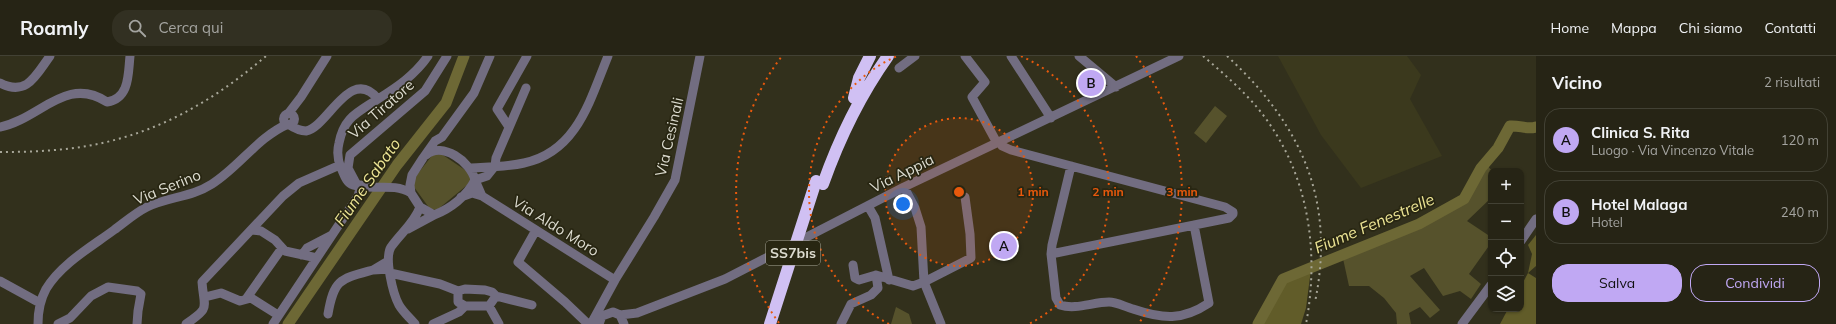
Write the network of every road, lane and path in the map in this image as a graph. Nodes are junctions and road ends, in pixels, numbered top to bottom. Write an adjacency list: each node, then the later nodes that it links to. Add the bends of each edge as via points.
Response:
1 (50, 56): 19 (street, via 33,79 23,87 9,88)
2 (130, 56): 26 (street, via 127,87 114,101 107,102 98,96 82,92 66,95 20,120)
3 (327, 56): 25 (street, Via Serino)
4 (428, 56): 23 (street, Via Tiratore, via 400,86)
5 (446, 56): 40 (street, Via Tiratore, via 425,90 350,155 348,168)
6 (490, 56): 28 (street, via 474,93)
7 (527, 56): 27 (street, via 497,109)
8 (608, 56): 33 (street, via 590,100 567,140 548,155 535,160)
9 (700, 56): 64 (street, Via Cesinali, via 674,180)
10 (870, 56): 22 (highway, via 859,78)
11 (879, 56): 22 (highway, SS7bis)
12 (888, 56): 39 (highway, SS7bis, via 876,72)
13 (915, 56): 18 (street)
14 (965, 56): 29 (street, via 985,82 972,97)
15 (1011, 56): 24 (street)
16 (1079, 56): 20 (street)
17 (1179, 56): 20 (street, Via Appia)
18 (899, 68)
19 (0, 83)
20 (1116, 87): 24 (street, Via Appia)
21 (526, 88): 27 (street)
22 (854, 98): 39 (highway, SS7bis)
23 (378, 99): 25 (street, via 368,92 355,91 342,98 321,122 310,130 300,130); 32 (street, Via Tiratore, via 344,125 338,148)
24 (1051, 118): 29 (street, Via Appia)
25 (289, 119): 74 (street, Via Serino, via 214,183 202,190 147,207 116,228 56,277 46,289)
26 (0, 127)
27 (509, 127): 33 (street)
28 (442, 137): 30 (street); 31 (street, via 435,141)
29 (998, 143): 34 (street, via 1011,150); 41 (street, Via Appia)
30 (443, 150): 31 (street, via 431,151); 35 (street)
31 (426, 155): 36 (street)
32 (340, 165): 40 (street, via 348,181); 52 (street, via 299,183 283,196)
33 (496, 166): 35 (street); 37 (street)
34 (1070, 166): 51 (street, via 1225,207 1234,214 1229,218); 58 (street)
35 (469, 168): 38 (street)
36 (412, 175): 42 (street); 43 (street)
37 (487, 176): 38 (street); 44 (street, via 482,186)
38 (475, 180): 44 (street); 45 (street)
39 (819, 183): 94 (highway, SS7bis, bridge); 95 (highway, SS7bis)
40 (363, 186): 42 (street); 55 (street)
41 (904, 187): 47 (street, Via Appia); 67 (street, via 922,227)
42 (397, 188): 43 (street)
43 (411, 193): 48 (street)
44 (482, 196): 45 (street, via 472,193); 53 (street, Via Aldo Moro)
45 (461, 197): 49 (street, via 446,210)
46 (965, 197): 67 (street, via 971,258)
47 (868, 206): 65 (street, via 874,218); 79 (street, Via Appia, via 725,279)
48 (420, 207): 49 (street); 54 (street)
49 (434, 215): 54 (street)
50 (1536, 219): 56 (street)
51 (1194, 225): 58 (street); 58 (street, via 1209,303 1181,317 1155,315 1111,302 1079,306 1060,305 1056,298)
52 (252, 230): 57 (street, via 261,231); 72 (street, via 202,282)
53 (536, 230): 64 (street, Via Aldo Moro); 83 (street, via 518,262 565,302)
54 (404, 231): 62 (street, via 390,249)
55 (332, 236): 59 (street, via 307,248); 60 (street)
56 (1522, 240)
57 (282, 248): 59 (street); 73 (street)
58 (1051, 254)
59 (302, 255): 60 (street)
60 (317, 258): 81 (street)
61 (853, 265): 63 (street, via 855,278 859,280)
62 (389, 268): 69 (street); 80 (street, via 372,270 339,282 331,295); 90 (street, via 396,299)
63 (876, 275): 65 (street); 96 (street, via 878,288 871,295 851,304)
64 (614, 280): 71 (street, Via Cesinali)
65 (889, 280): 67 (street, via 913,286)
66 (0, 281): 74 (street)
67 (924, 282): 97 (street)
68 (1488, 289): 98 (street)
69 (458, 291): 70 (street, via 485,290); 76 (street, via 458,302)
70 (496, 296): 75 (street); 77 (street)
71 (605, 296): 78 (street); 83 (street, Via Cesinali)
72 (205, 297): 73 (street, via 221,293 240,301); 88 (street, via 204,310)
73 (246, 299): 81 (street, via 251,298)
74 (40, 303): 84 (street)
75 (532, 305)
76 (465, 306): 77 (street); 91 (street, via 459,312)
77 (489, 306): 92 (street)
78 (609, 313): 82 (street, Via Appia); 83 (street)
79 (637, 313): 82 (street, Via Appia); 93 (street, Via Appia)
80 (328, 314)
81 (278, 315): 89 (street)
82 (620, 315): 93 (street)
83 (595, 323)
84 (38, 324)
85 (58, 324): 86 (street, via 70,318 91,296 108,287 137,291 141,294)
86 (137, 324)
87 (180, 324): 88 (street)
88 (186, 324)
89 (273, 324)
90 (415, 324)
91 (433, 324)
92 (499, 324)
93 (626, 324)
94 (770, 324)
95 (777, 324)
96 (841, 324)
97 (940, 324)
98 (1462, 324)

